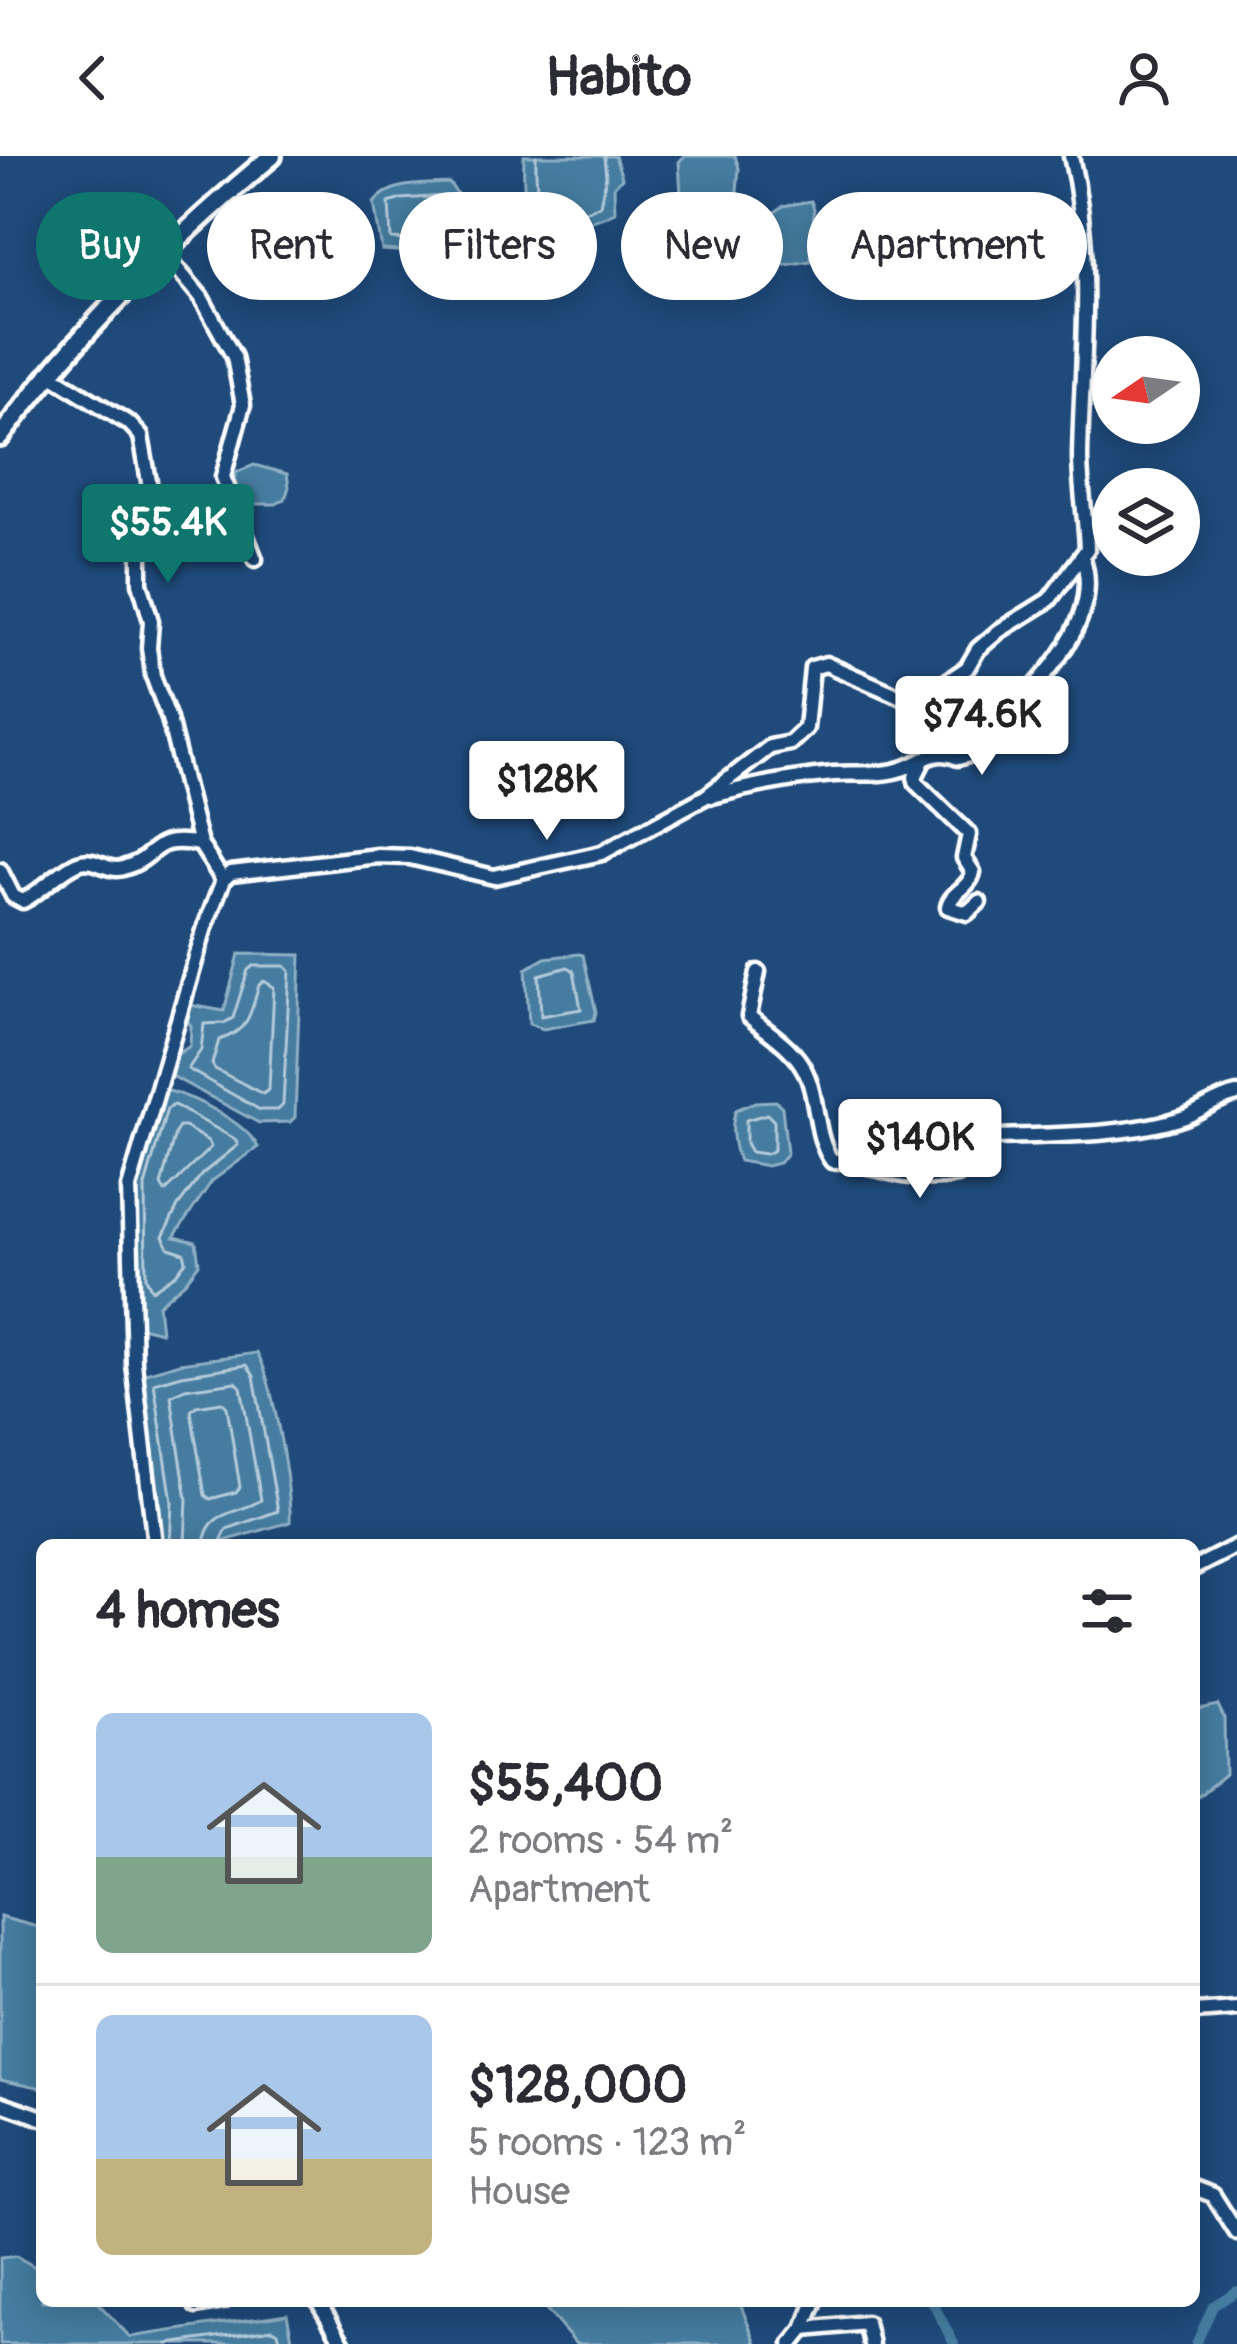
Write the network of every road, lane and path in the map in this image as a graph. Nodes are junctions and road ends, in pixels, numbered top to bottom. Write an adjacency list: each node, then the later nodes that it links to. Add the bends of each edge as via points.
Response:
1 (272, 156): 3 (highway)
2 (1072, 156): 8 (street, via 1087,310)
3 (183, 236)
4 (183, 275): 9 (street, via 234,357 243,405 223,477)
5 (120, 300): 6 (highway)
6 (48, 373): 7 (highway); 12 (street, via 141,436 151,493 140,545 148,648)
7 (0, 437)
8 (1082, 556): 10 (street, via 1077,628 1041,680 983,751 932,754); 11 (street, via 1049,600 999,631 942,685 906,699 826,664 812,668 806,728)
9 (255, 559)
10 (922, 762): 11 (street); 15 (street, via 917,784 969,834 964,857 972,878 948,907 967,913)
11 (705, 797): 14 (street, via 602,853 494,877 378,856)
12 (200, 844): 13 (street, via 166,841 115,870 74,864 23,901); 14 (street)
13 (0, 870)
14 (223, 880): 18 (street, via 129,1188 134,1363)
15 (979, 902)
16 (758, 973): 17 (street, via 749,1016 804,1069 832,1161 958,1175 994,1137 1141,1127)
17 (1237, 1094)
18 (154, 1539)
19 (1237, 1546): 20 (street)
20 (1200, 1565)
21 (1237, 2009): 22 (street)
22 (1200, 2012)
23 (0, 2104): 24 (street)
24 (36, 2116)
25 (1200, 2190): 26 (street, via 1213,2195)
26 (1237, 2233)
27 (321, 2307): 30 (street)
28 (812, 2307): 29 (street)
29 (803, 2329): 31 (street); 32 (street, via 866,2323)
30 (343, 2344)
31 (792, 2344)
32 (872, 2344)

